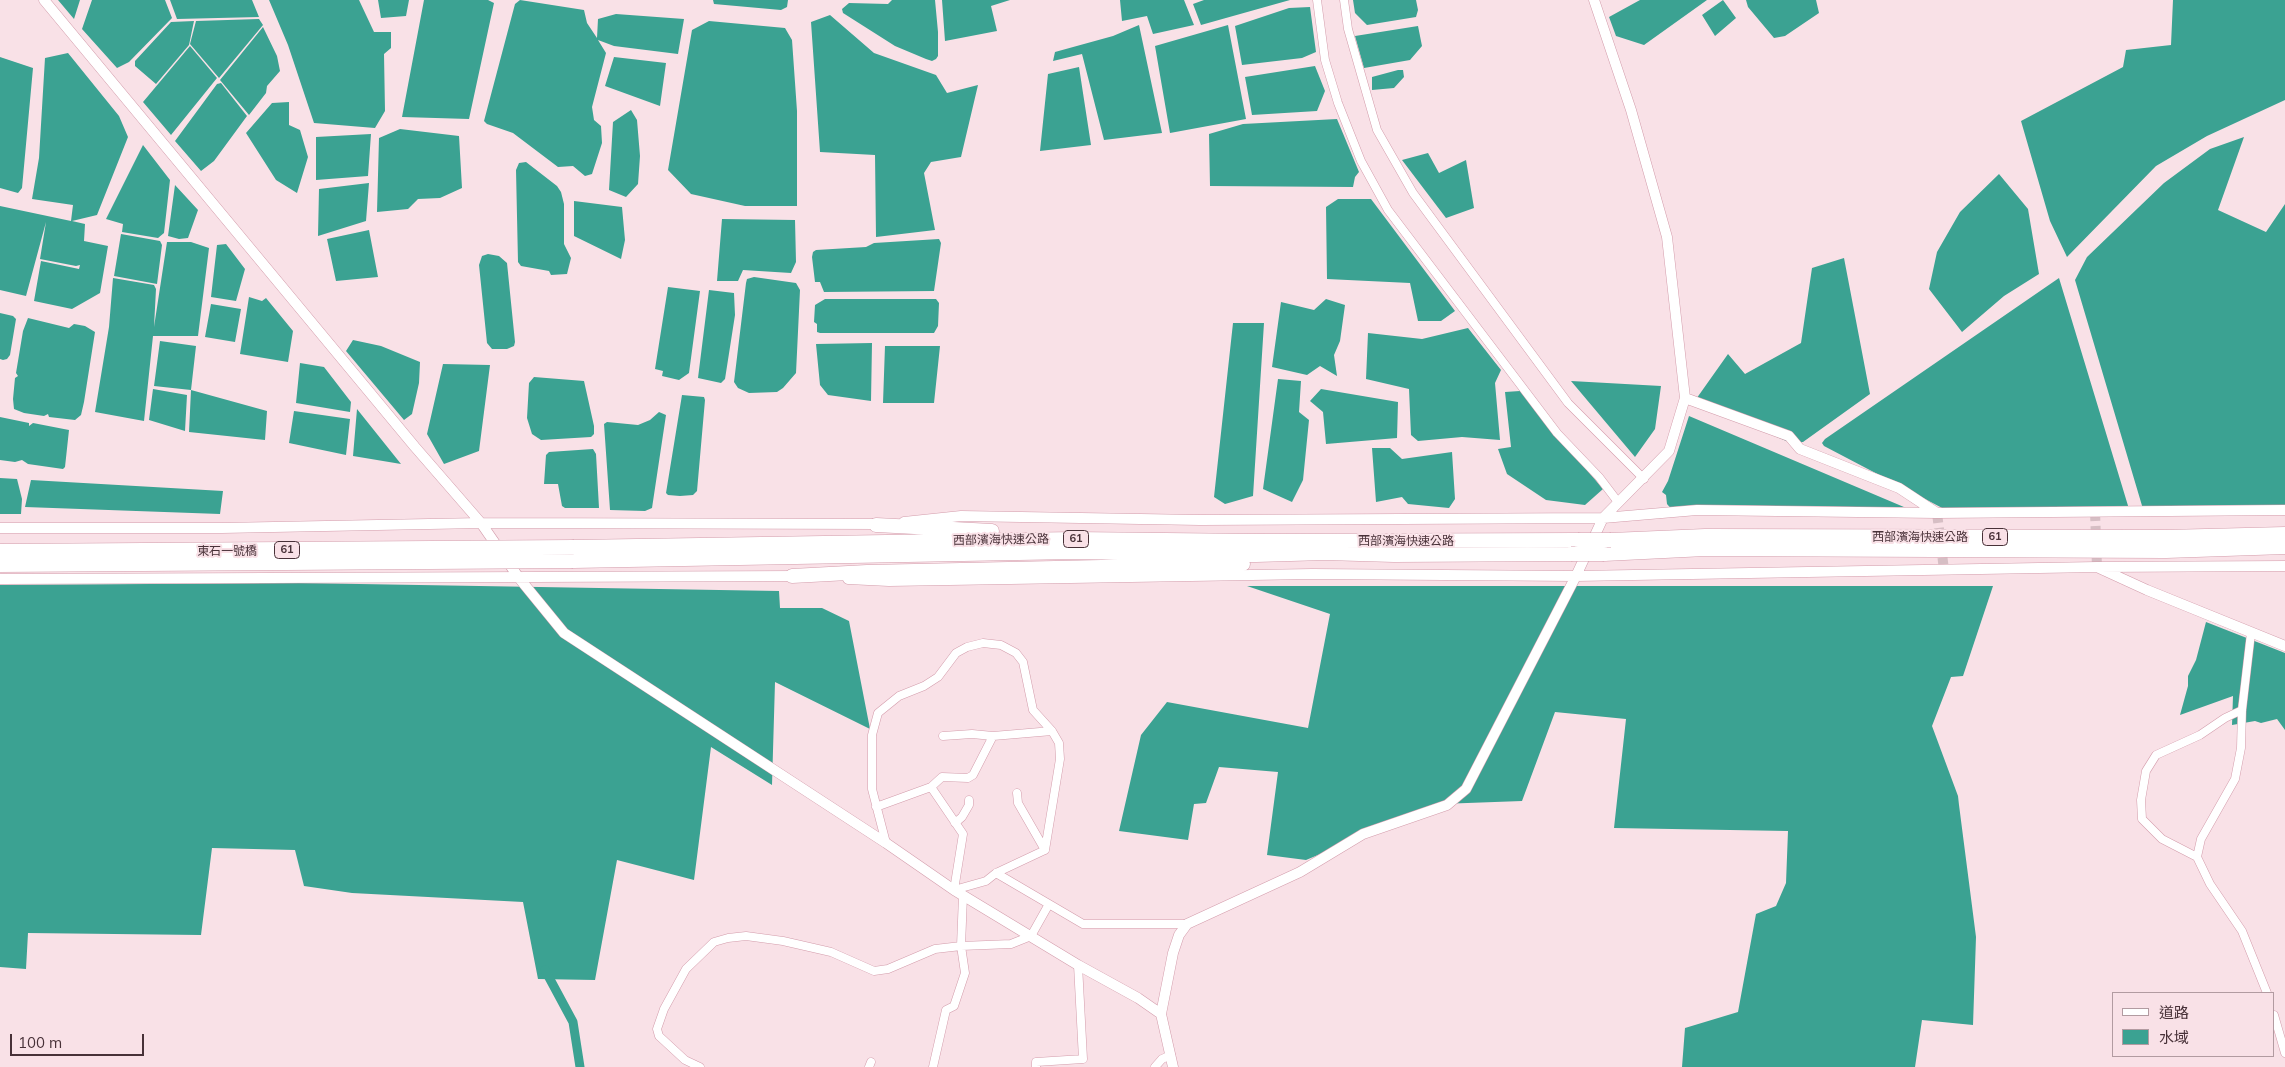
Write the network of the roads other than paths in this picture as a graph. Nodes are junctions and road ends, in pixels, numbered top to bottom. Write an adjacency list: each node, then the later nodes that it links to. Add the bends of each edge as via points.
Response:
1 (44, 0): 11 (street)
2 (1317, 0): 7 (street, via 1325,60 1338,103 1362,161 1388,210 1557,433)
3 (1344, 0): 6 (street, via 1348,29 1377,130 1413,192 1568,403)
4 (1594, 0): 5 (street, via 1631,110 1667,236)
5 (1685, 398): 6 (street, via 1669,451); 9 (street, via 1789,436 1800,449 1898,488)
6 (1641, 482): 7 (street)
7 (1620, 500): 10 (street)
8 (2285, 510): 9 (street)
9 (1938, 513): 10 (street, via 1686,510)
10 (1603, 518): 12 (street, via 1200,520 961,516); 24 (street)
11 (481, 523): 12 (street); 13 (street); 25 (street)
12 (876, 525): 17 (highway, via 978,532 1249,532)
13 (0, 528)
14 (2285, 534): 17 (highway, 西部濱海快速公路 / 61, bridge, via 2166,537 1705,536)
15 (574, 547): 17 (highway, 西部濱海快速公路 / 61, via 1074,539); 18 (highway, 東石一號橋 / 61, bridge)
16 (2285, 547): 17 (highway, 西部濱海快速公路 / 61, bridge, via 2166,551 1714,549 1604,554)
17 (1394, 548): 19 (highway, 西部濱海快速公路 / 61); 23 (highway, via 1332,560 1246,564)
18 (0, 551)
19 (573, 561): 20 (highway, 東石一號橋 / 61, bridge)
20 (0, 565)
21 (2285, 566): 22 (street)
22 (2097, 567): 24 (street); 27 (street)
23 (792, 576): 24 (street, via 889,581 1292,575); 25 (street)
24 (1576, 576): 44 (street, via 1466,789 1447,805 1363,834 1300,872)
25 (519, 578): 26 (street); 38 (street, via 564,633)
26 (0, 579)
27 (2251, 633): 28 (street); 29 (street)
28 (2285, 646)
29 (2242, 710): 40 (street, via 2241,748 2235,779 2201,839); 40 (street, via 2200,735 2156,755 2146,771 2140,800 2142,819 2162,839)
30 (1052, 731): 32 (street); 36 (street, via 1033,710 1023,662 1016,653 1001,645 983,643 967,647 956,653 938,677 899,696 878,713 872,735 872,789); 39 (street, via 1059,743 1060,759)
31 (943, 736): 32 (street)
32 (993, 736): 33 (street, via 974,774 968,778 942,777)
33 (931, 788): 36 (street); 37 (street)
34 (1018, 793): 39 (street, via 1018,803)
35 (969, 800): 37 (street, via 962,817)
36 (876, 807): 38 (street)
37 (955, 823): 42 (street, via 963,834)
38 (886, 843): 42 (street)
39 (1045, 850): 41 (street)
40 (2197, 858): 48 (street, via 2210,884 2242,931)
41 (996, 873): 42 (street); 43 (street)
42 (959, 893): 45 (street); 46 (street)
43 (1049, 904): 44 (street, via 1083,924); 45 (street)
44 (1187, 924): 49 (street, via 1179,935)
45 (1031, 936): 46 (street, via 1011,944); 47 (street)
46 (962, 946): 53 (street, via 935,950 888,969 874,971 831,952 783,941 746,936 714,942 686,970 664,1009 657,1029 659,1036 685,1060); 54 (street, via 965,973 954,1006 946,1010)
47 (1078, 965): 49 (street); 55 (street, via 1083,1059 1036,1062)
48 (2267, 992)
49 (1161, 1014): 52 (street)
50 (2275, 1018): 51 (street)
51 (2285, 1053)
52 (1171, 1055): 56 (street); 57 (street)
53 (700, 1067)
54 (933, 1067)
55 (1036, 1067)
56 (1156, 1067)
57 (1173, 1067)

